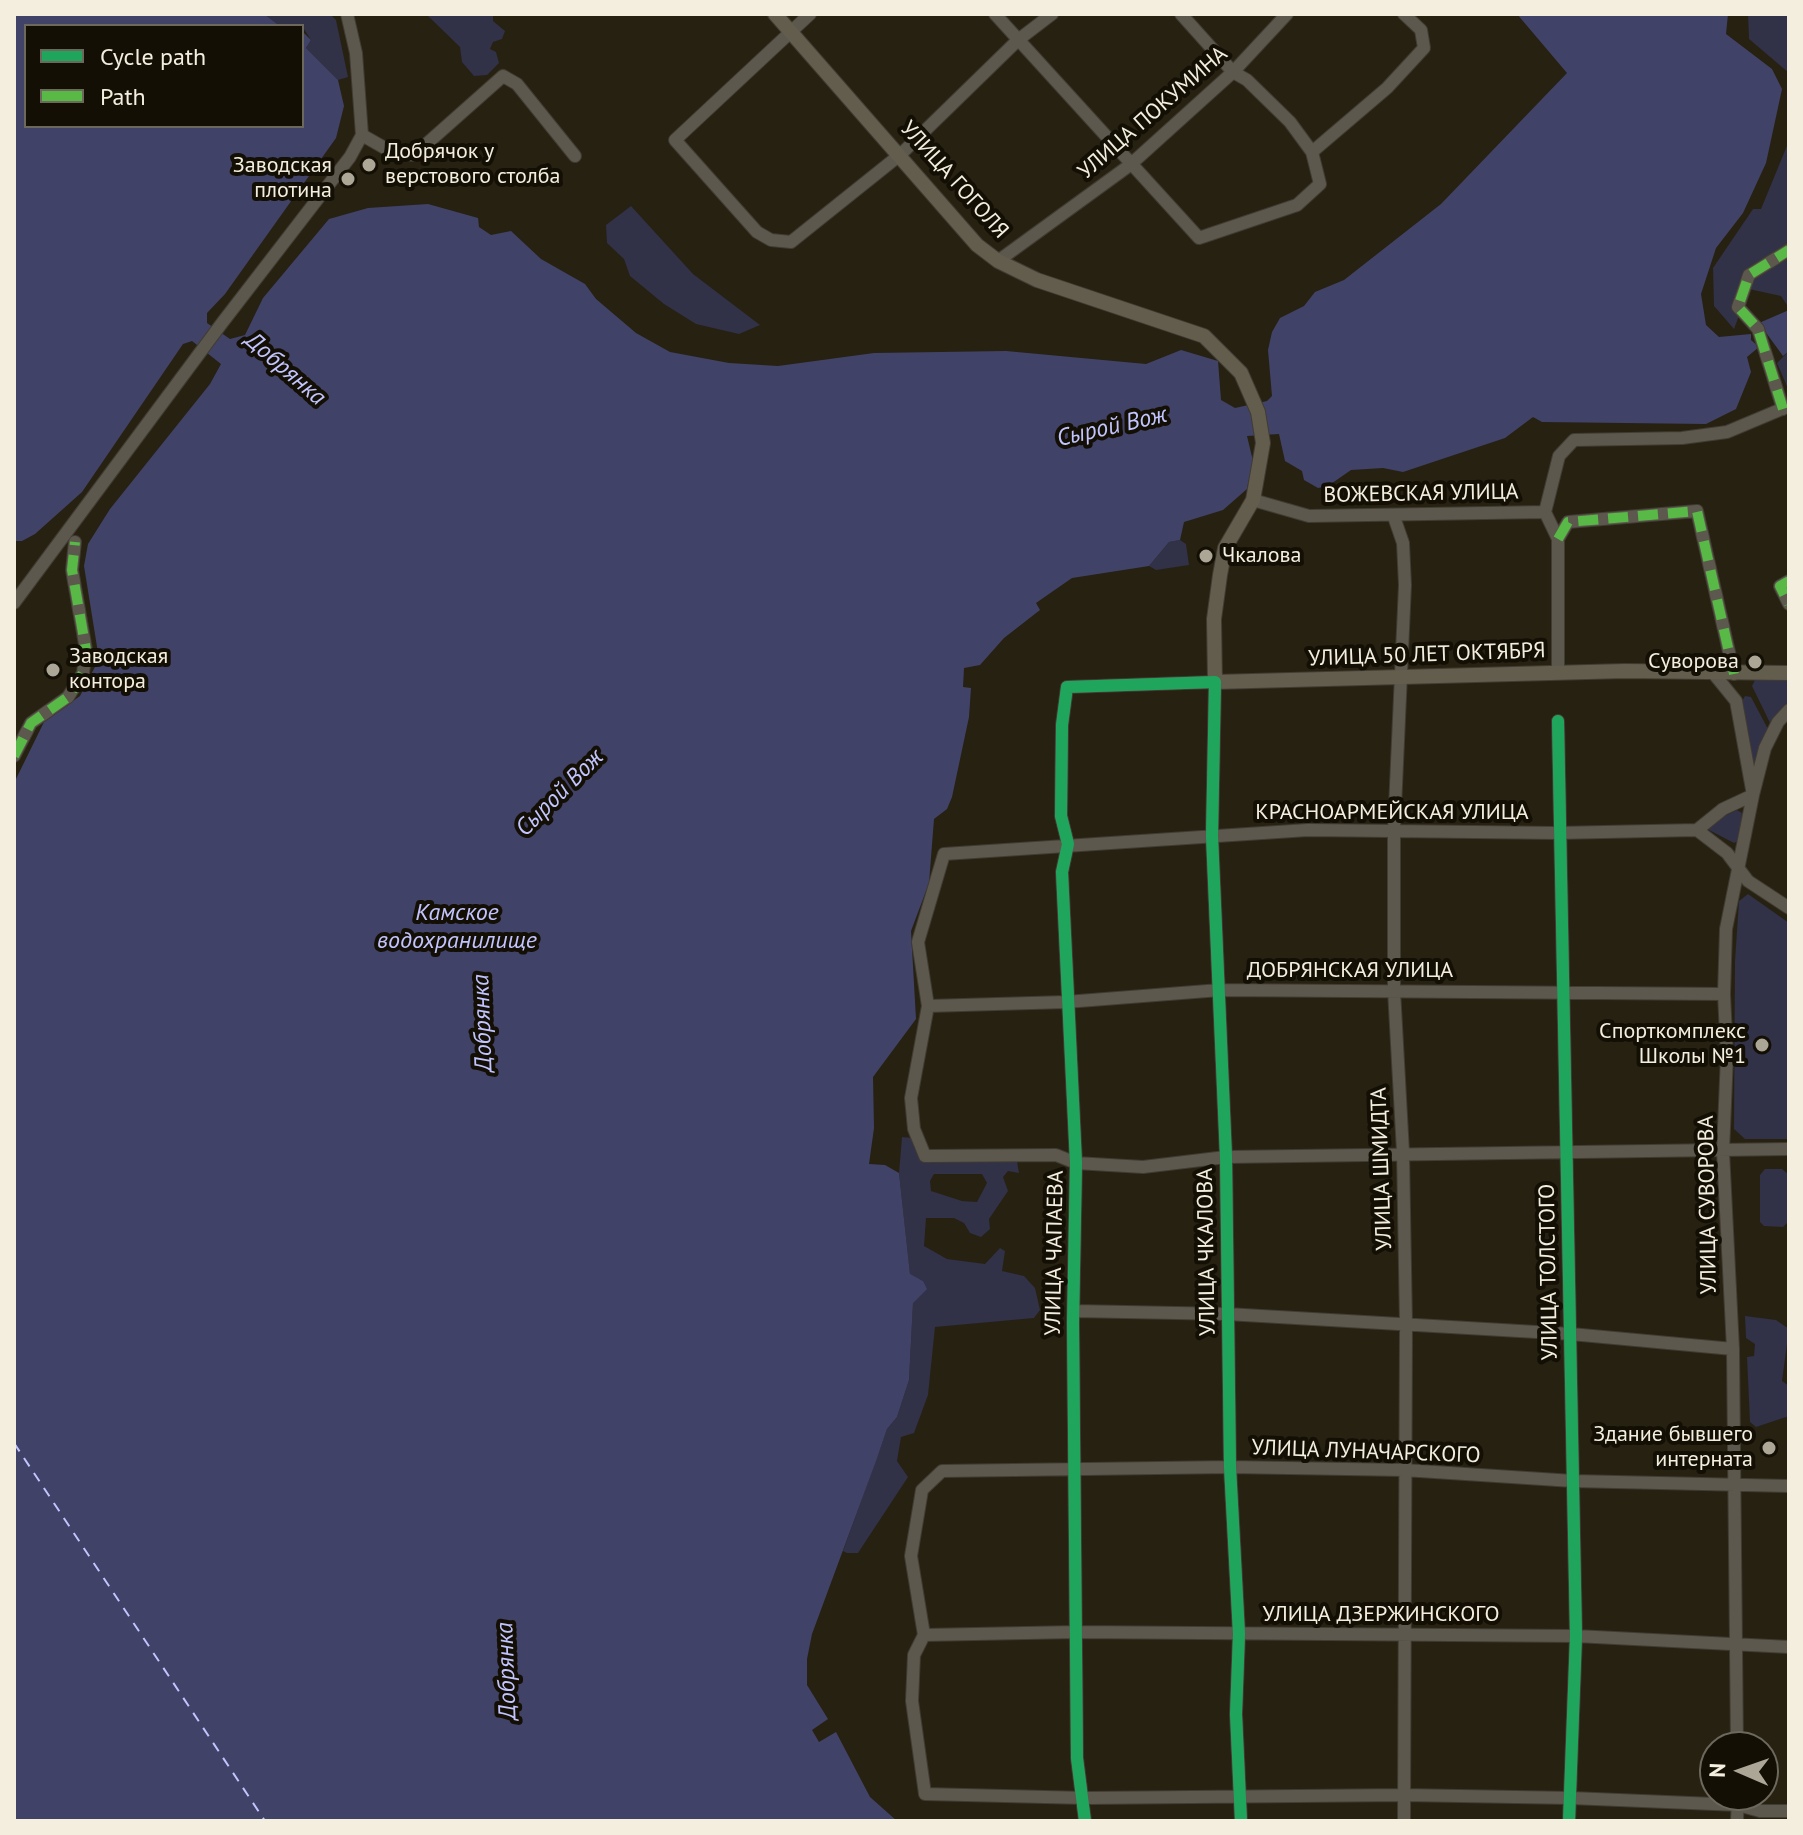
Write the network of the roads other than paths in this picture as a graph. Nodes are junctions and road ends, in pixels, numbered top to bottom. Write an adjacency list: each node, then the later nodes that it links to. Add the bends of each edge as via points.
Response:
1 (347, 14): 12 (street, via 358,69)
2 (775, 14): 9 (main road, УЛИЦА ГОГОЛЯ)
3 (810, 14): 9 (street)
4 (995, 14): 10 (street)
5 (1052, 14): 10 (street)
6 (1181, 14): 11 (street)
7 (1287, 14): 11 (street, УЛИЦА ПОКУМИНА)
8 (1404, 14): 13 (street, via 1421,30 1424,48 1387,88)
9 (791, 31): 14 (main road, УЛИЦА ГОГОЛЯ); 14 (street, via 675,140 757,232 791,242)
10 (1018, 40): 14 (street); 16 (street)
11 (1233, 72): 13 (street, via 1290,122); 16 (street, УЛИЦА ПОКУМИНА)
12 (362, 135): 15 (street, via 390,151 414,155 503,76 517,84); 27 (street)
13 (1312, 152): 16 (street, via 1320,184 1297,205 1199,238)
14 (901, 154): 18 (main road, УЛИЦА ГОГОЛЯ, via 977,245)
15 (575, 156)
16 (1130, 165): 18 (street, УЛИЦА ПОКУМИНА)
17 (1789, 250): 19 (street, via 1749,275 1738,307 1758,329)
18 (998, 261): 20 (main road, УЛИЦА ГОГОЛЯ, via 1037,280 1204,336 1231,361 1252,395)
19 (1786, 408): 22 (street, via 1727,432 1574,440 1559,456)
20 (1263, 443): 21 (main road, УЛИЦА ЧКАЛОВА)
21 (1253, 500): 23 (street, ВОЖЕВСКАЯ УЛИЦА, via 1309,516); 34 (main road, УЛИЦА ЧКАЛОВА, via 1225,548 1214,619)
22 (1545, 512): 23 (street, ВОЖЕВСКАЯ УЛИЦА, via 1405,512); 24 (street)
23 (1394, 517): 33 (street, УЛИЦА ШМИДТА, via 1403,543 1405,585)
24 (1558, 539): 29 (street); 32 (street, via 1568,522 1697,511)
25 (75, 542): 38 (street, via 72,570 86,650 83,673 68,697 31,723)
26 (1789, 581): 28 (street, via 1780,586)
27 (14, 603)
28 (1789, 604)
29 (1558, 673): 31 (main road, УЛИЦА 50 ЛЕТ ОКТЯБРЯ); 33 (main road, УЛИЦА 50 ЛЕТ ОКТЯБРЯ)
30 (1789, 673): 32 (main road, УЛИЦА 50 ЛЕТ ОКТЯБРЯ)
31 (1714, 674): 32 (main road, УЛИЦА 50 ЛЕТ ОКТЯБРЯ); 39 (street, УЛИЦА СУВОРОВА, via 1736,701)
32 (1734, 674)
33 (1398, 679): 34 (main road, УЛИЦА 50 ЛЕТ ОКТЯБРЯ); 40 (street, УЛИЦА ШМИДТА)
34 (1215, 682): 35 (street, УЛИЦА 50 ЛЕТ ОКТЯБРЯ); 43 (street, УЛИЦА ЧКАЛОВА)
35 (1067, 687): 44 (street, УЛИЦА ЧАПАЕВА, via 1061,816)
36 (1789, 710): 39 (street, via 1765,748)
37 (1558, 721): 42 (street, УЛИЦА ТОЛСТОГО)
38 (14, 756)
39 (1753, 795): 41 (street, via 1723,809); 45 (street, УЛИЦА СУВОРОВА)
40 (1394, 830): 42 (street, КРАСНОАРМЕЙСКАЯ УЛИЦА); 43 (street, КРАСНОАРМЕЙСКАЯ УЛИЦА); 48 (street, УЛИЦА ШМИДТА)
41 (1697, 830): 42 (street, КРАСНОАРМЕЙСКАЯ УЛИЦА); 45 (street, via 1720,845)
42 (1557, 833): 49 (street, УЛИЦА ТОЛСТОГО)
43 (1212, 836): 44 (street, КРАСНОАРМЕЙСКАЯ УЛИЦА); 47 (street, УЛИЦА ЧКАЛОВА)
44 (1068, 844): 51 (street, УЛИЦА ЧАПАЕВА, via 1062,872); 52 (street, КРАСНОАРМЕЙСКАЯ УЛИЦА, via 944,854 918,942)
45 (1739, 870): 46 (street); 50 (street, УЛИЦА СУВОРОВА, via 1726,929)
46 (1789, 908)
47 (1220, 990): 48 (street, ДОБРЯНСКАЯ УЛИЦА); 51 (street, ДОБРЯНСКАЯ УЛИЦА); 57 (street, УЛИЦА ЧКАЛОВА)
48 (1394, 990): 49 (street, ДОБРЯНСКАЯ УЛИЦА); 55 (street, УЛИЦА ШМИДТА)
49 (1563, 992): 50 (street, ДОБРЯНСКАЯ УЛИЦА); 56 (street, УЛИЦА ТОЛСТОГО)
50 (1724, 994): 54 (street, УЛИЦА СУВОРОВА)
51 (1066, 1002): 52 (street, ДОБРЯНСКАЯ УЛИЦА); 58 (street, УЛИЦА ЧАПАЕВА)
52 (928, 1006): 58 (street, via 911,1098 914,1129 925,1156 1056,1155)
53 (1789, 1149): 54 (street)
54 (1723, 1151): 56 (street); 63 (street, УЛИЦА СУВОРОВА)
55 (1403, 1152): 56 (street); 57 (street); 61 (street, УЛИЦА ШМИДТА)
56 (1567, 1152): 62 (street, УЛИЦА ТОЛСТОГО)
57 (1226, 1157): 58 (street, via 1143,1167); 60 (street, УЛИЦА ЧКАЛОВА)
58 (1076, 1163): 59 (street, УЛИЦА ЧАПАЕВА)
59 (1075, 1311): 60 (street); 66 (street, УЛИЦА ЧАПАЕВА)
60 (1227, 1314): 61 (street); 64 (street, УЛИЦА ЧКАЛОВА)
61 (1406, 1324): 62 (street); 65 (street, УЛИЦА ШМИДТА)
62 (1571, 1334): 63 (street); 67 (street, УЛИЦА ТОЛСТОГО)
63 (1733, 1349): 68 (street, УЛИЦА СУВОРОВА)
64 (1230, 1467): 65 (street, УЛИЦА ЛУНАЧАРСКОГО); 66 (street, УЛИЦА ЛУНАЧАРСКОГО); 71 (street, УЛИЦА ЧКАЛОВА)
65 (1404, 1470): 67 (street, УЛИЦА ЛУНАЧАРСКОГО); 73 (street, УЛИЦА ШМИДТА)
66 (1075, 1471): 70 (street, УЛИЦА ЧАПАЕВА); 72 (street, УЛИЦА ЛУНАЧАРСКОГО, via 942,1471 922,1490 911,1556)
67 (1573, 1481): 68 (street, УЛИЦА ЛУНАЧАРСКОГО); 74 (street, УЛИЦА ТОЛСТОГО)
68 (1735, 1485): 69 (street, УЛИЦА ЛУНАЧАРСКОГО); 75 (street, УЛИЦА СУВОРОВА)
69 (1789, 1486)
70 (1076, 1632): 71 (street, УЛИЦА ДЗЕРЖИНСКОГО); 72 (street, УЛИЦА ДЗЕРЖИНСКОГО); 80 (street, УЛИЦА ЧАПАЕВА, via 1077,1758)
71 (1239, 1634): 73 (street, УЛИЦА ДЗЕРЖИНСКОГО); 79 (street, УЛИЦА ЧКАЛОВА)
72 (924, 1635): 80 (street, via 914,1655 912,1701 925,1794)
73 (1402, 1635): 74 (street, УЛИЦА ДЗЕРЖИНСКОГО); 78 (street, УЛИЦА ШМИДТА)
74 (1576, 1636): 75 (street, УЛИЦА ДЗЕРЖИНСКОГО); 81 (street, УЛИЦА ТОЛСТОГО)
75 (1737, 1646): 76 (street, УЛИЦА ДЗЕРЖИНСКОГО); 77 (street, УЛИЦА СУВОРОВА)
76 (1789, 1647)
77 (1737, 1731)
78 (1404, 1795): 79 (street); 81 (street); 85 (street, УЛИЦА ШМИДТА)
79 (1241, 1796): 80 (street); 84 (street, УЛИЦА ЧКАЛОВА)
80 (1085, 1798): 83 (street, УЛИЦА ЧАПАЕВА)
81 (1571, 1798): 82 (street); 86 (street, УЛИЦА ТОЛСТОГО)
82 (1699, 1800)
83 (1085, 1821)
84 (1241, 1821)
85 (1404, 1821)
86 (1569, 1821)

